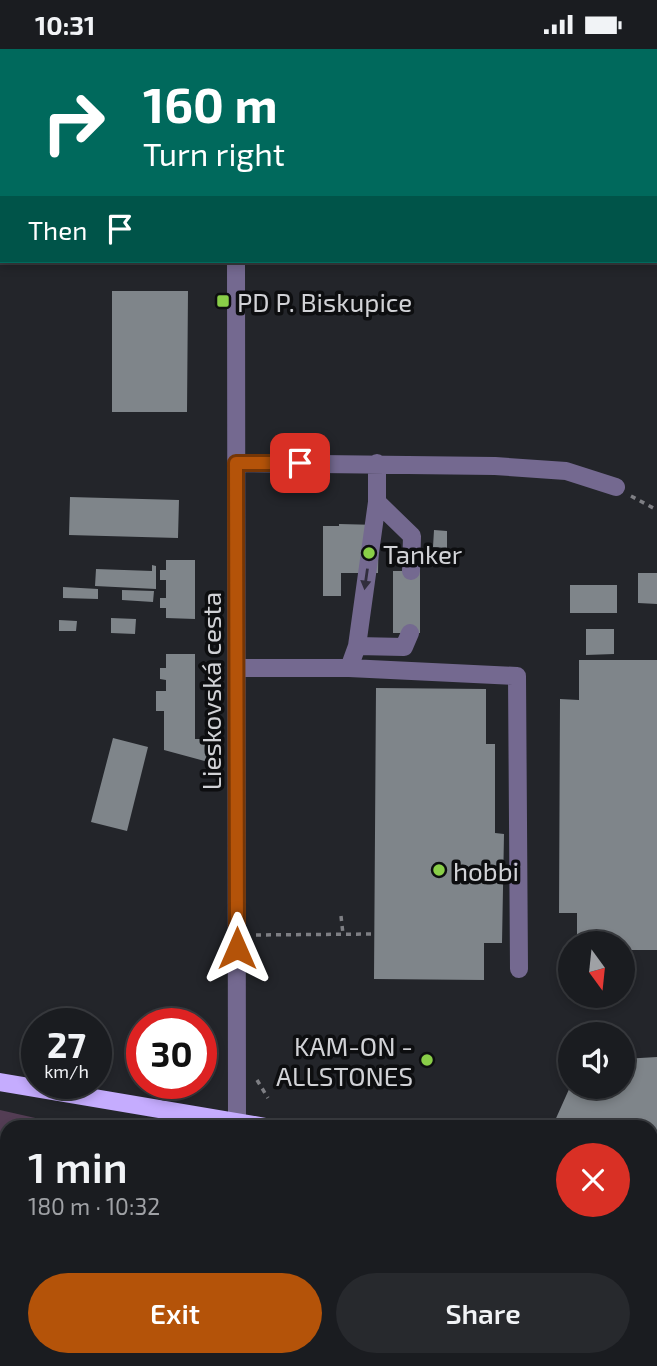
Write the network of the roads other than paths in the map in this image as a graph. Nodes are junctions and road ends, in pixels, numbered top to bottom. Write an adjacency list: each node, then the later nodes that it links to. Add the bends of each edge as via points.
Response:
1 (236, 263): 2 (street, Lieskovská cesta)
2 (236, 463): 3 (street); 9 (street, Lieskovská cesta)
3 (376, 463): 4 (street, via 566,471); 5 (street)
4 (616, 487)
5 (377, 502): 6 (street, via 412,536); 8 (street, one-way to 8)
6 (411, 571)
7 (410, 633): 8 (street, via 404,647)
8 (357, 646): 10 (street)
9 (238, 668): 10 (street); 14 (street, Lieskovská cesta)
10 (349, 669): 11 (street, via 517,676)
11 (519, 969)
12 (0, 1082): 13 (main road)
13 (214, 1120)
14 (237, 1120)

